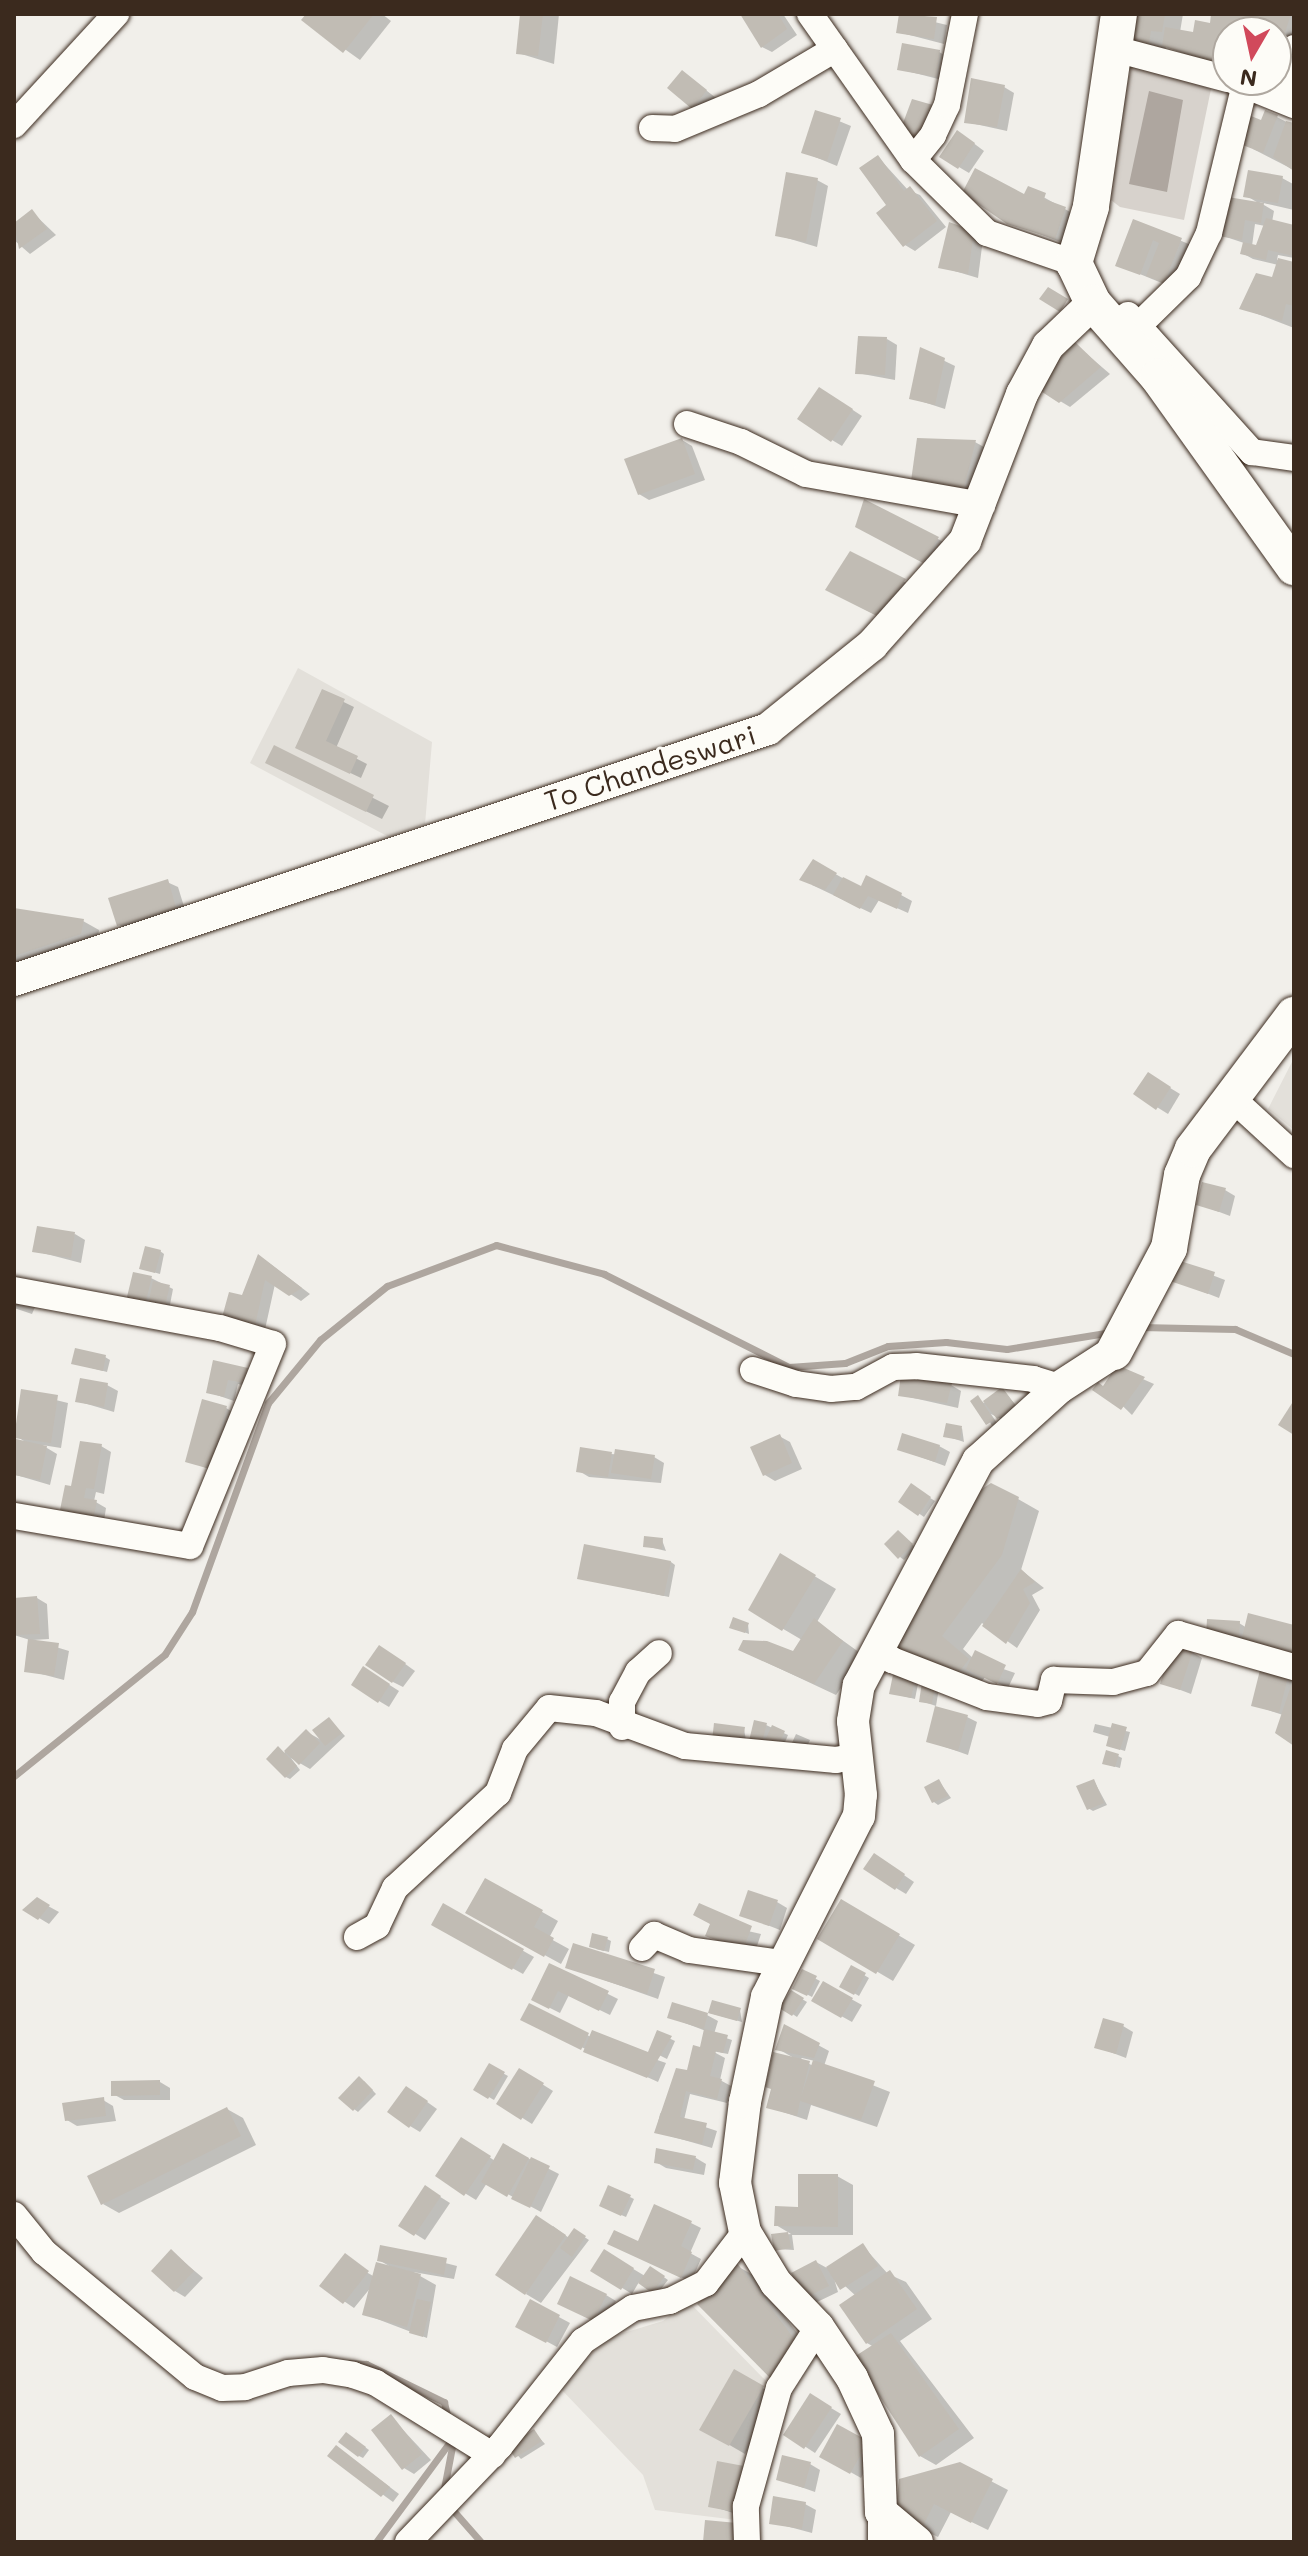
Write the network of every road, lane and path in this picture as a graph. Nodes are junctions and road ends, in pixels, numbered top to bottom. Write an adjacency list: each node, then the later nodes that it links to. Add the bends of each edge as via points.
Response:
1 (116, 14): 10 (street)
2 (810, 14): 6 (street)
3 (965, 14): 12 (street, via 947,105)
4 (1117, 32): 7 (street); 13 (main road, via 1091,207)
5 (1294, 48): 9 (street)
6 (835, 49): 11 (street, via 759,94 675,129); 12 (street)
7 (1212, 71)
8 (1232, 96): 15 (street, via 1209,233 1188,277)
9 (1289, 102)
10 (14, 125)
11 (652, 128)
12 (913, 160): 13 (street, via 987,233)
13 (1074, 263): 14 (main road)
14 (1093, 303): 15 (street, via 1118,309); 18 (street, To Chandeswari, via 1048,346 1022,394); 19 (main road, via 1158,377)
15 (1141, 323): 17 (street, via 1214,416 1252,452)
16 (687, 424): 18 (street, via 741,442 806,474)
17 (1294, 458)
18 (982, 505): 20 (street, To Chandeswari, via 965,541 872,645 768,729)
19 (1294, 567)
20 (14, 980)
21 (1294, 1015): 22 (main road)
22 (1233, 1099): 23 (street); 25 (main road, via 1193,1149 1182,1175 1169,1248)
23 (1294, 1155)
24 (14, 1290): 28 (street, via 220,1328 273,1344 190,1546)
25 (1114, 1352): 27 (street)
26 (753, 1370): 27 (street, via 831,1389 856,1387 893,1367 916,1366 1033,1379)
27 (1060, 1387): 29 (street, via 978,1461)
28 (14, 1516)
29 (877, 1649): 31 (street, via 892,1660 987,1697 1038,1704 1049,1701 1054,1680 1113,1682 1147,1673 1178,1634); 33 (street, via 854,1702)
30 (659, 1653): 32 (street, via 638,1672 622,1702)
31 (1294, 1667)
32 (622, 1727): 33 (street, via 685,1746 836,1760); 34 (street, via 596,1713 549,1708 515,1749 498,1793 395,1888 377,1926)
33 (856, 1756): 36 (street, via 859,1816)
34 (357, 1937)
35 (642, 1948): 36 (street, via 654,1935 689,1950)
36 (782, 1963): 38 (street, via 755,2043 737,2150 736,2207)
37 (14, 2215): 40 (street, via 44,2252 195,2377 222,2388 245,2387 288,2373 323,2370 353,2375 376,2383)
38 (745, 2232): 39 (street, via 776,2283); 40 (street, via 706,2283 670,2301 633,2308 583,2341)
39 (818, 2327): 41 (street, via 852,2378 878,2434); 43 (street, via 779,2388 746,2506)
40 (492, 2455): 42 (street)
41 (881, 2527): 44 (street)
42 (408, 2542)
43 (747, 2542)
44 (917, 2542)

